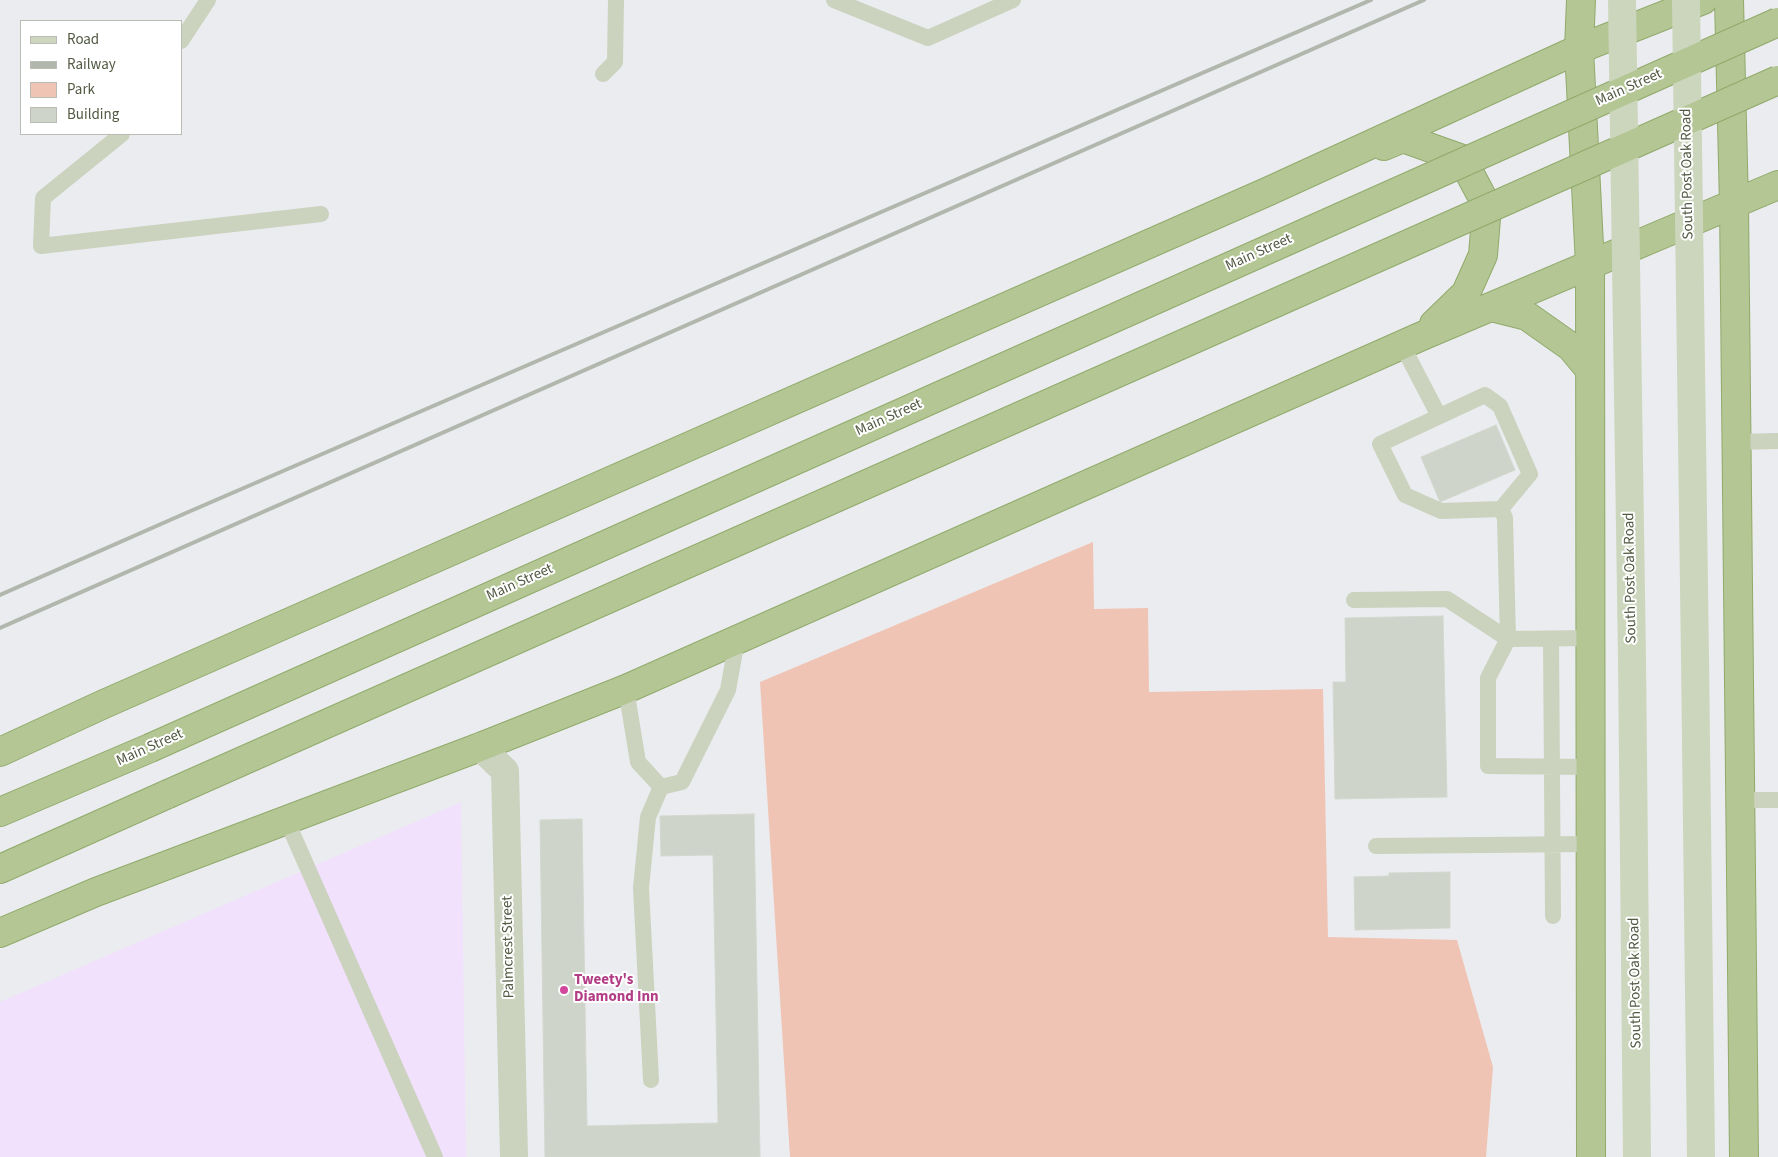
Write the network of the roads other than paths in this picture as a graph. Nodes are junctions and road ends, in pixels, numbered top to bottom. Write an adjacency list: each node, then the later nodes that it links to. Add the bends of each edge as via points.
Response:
1 (208, 0): 11 (lane)
2 (616, 0): 13 (lane, via 615,62)
3 (834, 0): 4 (lane, via 928,38)
4 (1013, 0)
5 (1581, 0): 12 (highway)
6 (1622, 0): 53 (main road, South Post Oak Road, bridge)
7 (1686, 0): 54 (main road, South Post Oak Road, bridge)
8 (1703, 0): 12 (highway)
9 (1729, 0): 18 (highway)
10 (1778, 22): 41 (highway, Main Street, bridge)
11 (182, 39)
12 (1580, 49): 17 (highway); 20 (highway)
13 (603, 74)
14 (1778, 80): 46 (highway, bridge)
15 (121, 135): 19 (lane, via 44,198 41,246)
16 (1778, 185): 18 (highway)
17 (1269, 191): 22 (highway, via 1403,138 1462,159 1487,206 1483,254 1466,293); 35 (highway)
18 (1734, 205): 20 (highway); 26 (highway)
19 (321, 214)
20 (1590, 266): 21 (highway); 23 (highway)
21 (1491, 307): 22 (highway); 23 (highway, via 1527,316 1571,347)
22 (1412, 340): 24 (lane); 32 (highway)
23 (1590, 370): 29 (highway)
24 (1439, 416): 27 (lane, via 1485,395 1500,406 1530,474); 27 (lane, via 1380,444 1405,494 1441,512)
25 (1778, 441): 26 (lane)
26 (1737, 442): 39 (highway)
27 (1502, 509): 30 (lane, via 1505,518)
28 (1354, 600): 30 (lane, via 1447,599)
29 (1590, 638): 31 (lane); 37 (highway)
30 (1508, 639): 31 (lane); 36 (lane, via 1488,678 1488,766)
31 (1551, 639): 36 (lane)
32 (737, 640): 33 (highway); 38 (lane, via 728,690 682,782)
33 (626, 689): 34 (highway); 38 (lane, via 638,762)
34 (480, 746): 42 (highway); 51 (street, Palmcrest Street, via 505,771)
35 (0, 752)
36 (1552, 767): 37 (lane); 43 (lane)
37 (1590, 767): 44 (highway)
38 (661, 787): 49 (lane, via 648,817 641,888)
39 (1740, 800): 40 (lane); 55 (highway)
40 (1778, 800)
41 (0, 812)
42 (286, 819): 48 (highway, via 96,892); 50 (lane)
43 (1553, 844): 44 (lane); 45 (lane); 47 (lane)
44 (1590, 844): 52 (highway)
45 (1376, 846)
46 (0, 869)
47 (1553, 916)
48 (0, 933)
49 (651, 1080)
50 (435, 1157)
51 (514, 1157)
52 (1591, 1157)
53 (1637, 1157)
54 (1701, 1157)
55 (1744, 1157)

